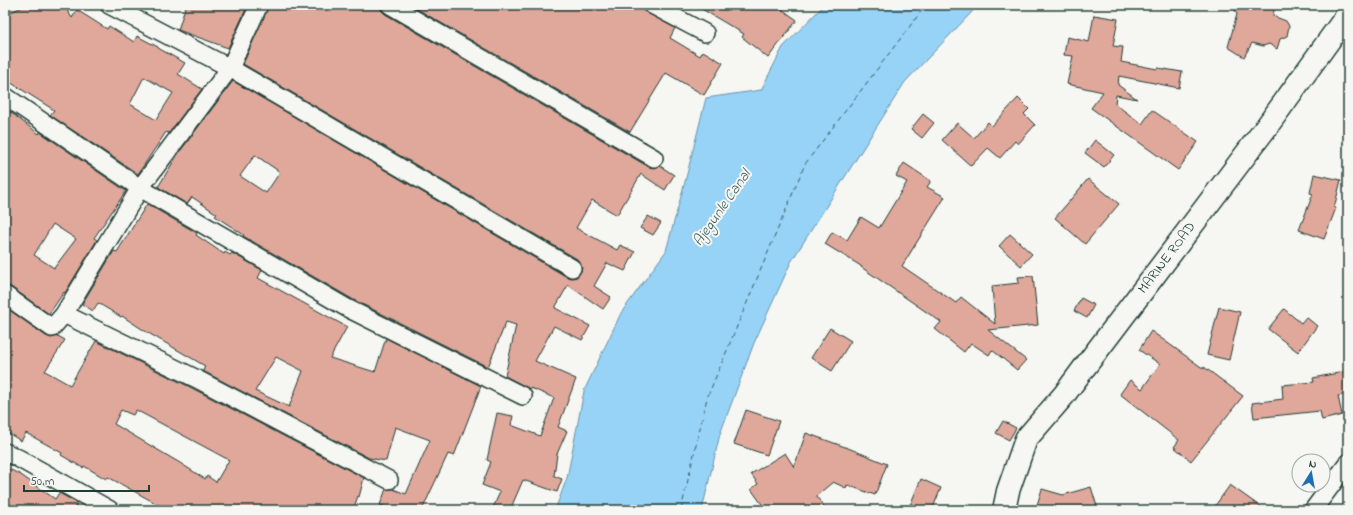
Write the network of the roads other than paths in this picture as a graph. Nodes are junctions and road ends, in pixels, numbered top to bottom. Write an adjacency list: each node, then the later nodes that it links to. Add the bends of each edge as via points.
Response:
1 (109, 5): 7 (street)
2 (259, 5): 7 (street)
3 (390, 5): 9 (street)
4 (652, 5): 6 (street)
5 (1348, 14): 19 (street, MARINE ROAD, via 1094,356 1026,439)
6 (705, 33)
7 (230, 68): 10 (street); 11 (street)
8 (5, 96): 10 (street)
9 (654, 158)
10 (140, 188): 13 (street); 14 (street, via 347,308)
11 (572, 268)
12 (5, 295): 13 (street, via 52,328)
13 (64, 314): 17 (street, via 195,378)
14 (523, 396)
15 (5, 452): 18 (street)
16 (1348, 463): 20 (street)
17 (389, 480)
18 (110, 510)
19 (1004, 510)
20 (1313, 510)

